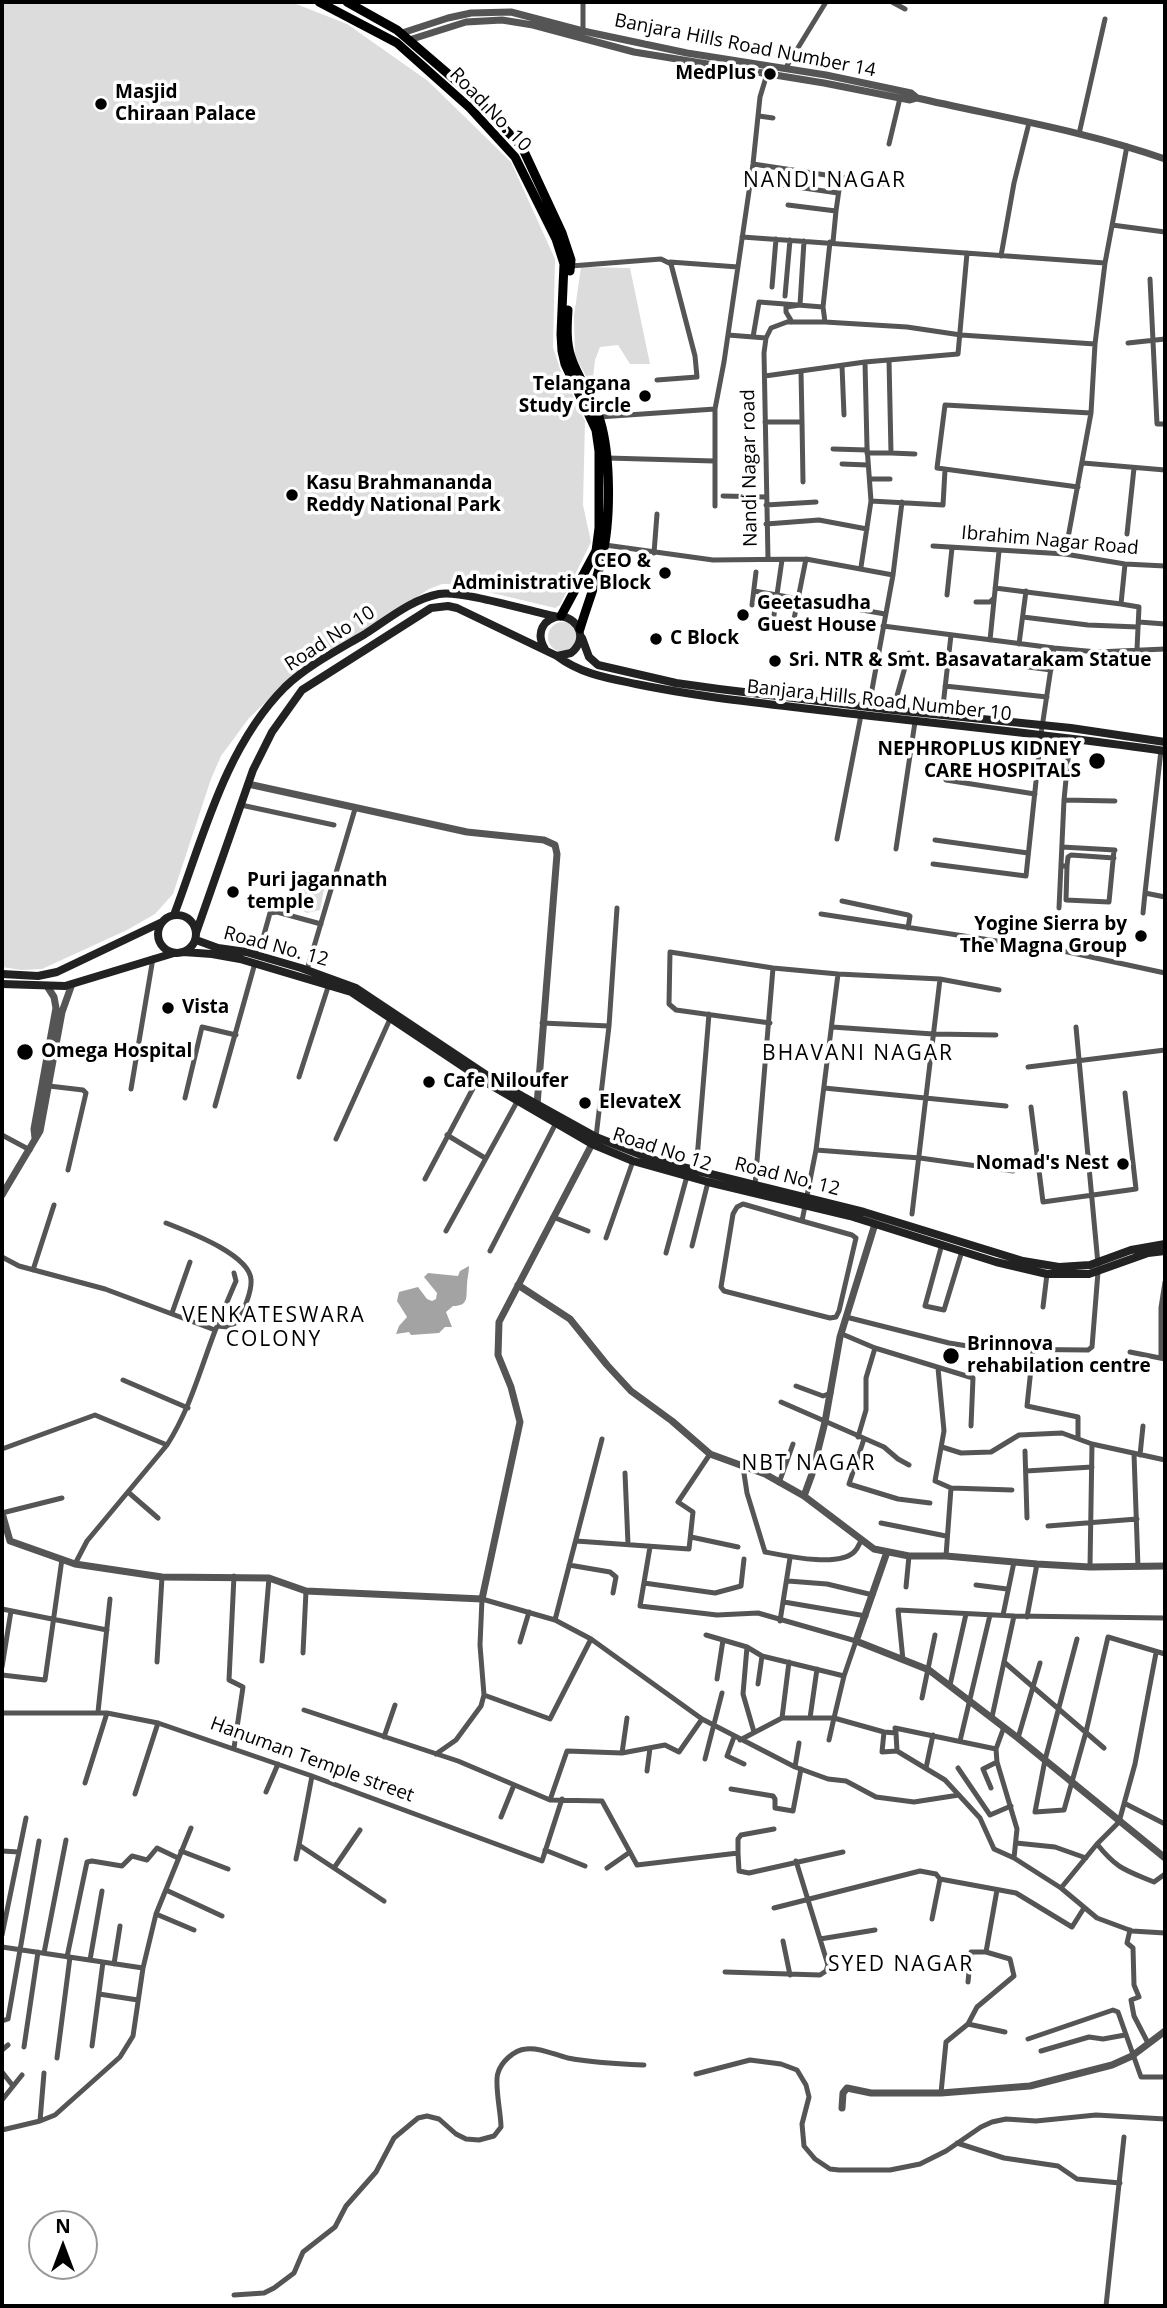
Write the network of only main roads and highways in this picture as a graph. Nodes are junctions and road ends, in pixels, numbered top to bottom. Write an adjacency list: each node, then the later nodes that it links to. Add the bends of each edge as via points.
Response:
1 (319, 2): 3 (main road, Road No. 10, via 397,43 470,108 515,157 562,255 562,351)
2 (347, 2): 3 (main road, Road No. 10, via 405,37 475,97 522,147 566,244 570,266 568,346)
3 (595, 418): 6 (main road, Road No. 10, via 597,545); 7 (main road, Road No. 10, via 607,458 605,545)
4 (449, 594): 5 (main road); 6 (main road, Road No 10); 13 (main road, Road No 10, via 413,604 286,687 233,759)
5 (448, 606): 8 (main road); 15 (main road, Road No 10, via 431,608 302,690 272,732 248,784)
6 (558, 616): 7 (main road, via 575,622); 8 (main road, via 541,630)
7 (580, 632): 9 (main road, via 580,643 571,653); 10 (main road, Banjara Hills Road Number 10, via 589,657 598,665 676,682)
8 (545, 649): 9 (main road)
9 (557, 656): 10 (main road, Banjara Hills Road Number 10, via 590,674 674,692)
10 (864, 709): 11 (main road, Banjara Hills Road Number 10); 11 (main road, Banjara Hills Road Number 10, via 915,722)
11 (1042, 730): 12 (main road, Banjara Hills Road Number 10); 12 (main road, Banjara Hills Road Number 10, via 1070,738)
12 (1164, 746)
13 (174, 915): 14 (main road); 15 (main road, Road No. 12, via 187,917)
14 (160, 923): 16 (main road, via 162,947); 18 (main road, via 57,972)
15 (196, 937): 16 (main road, Road No. 12, via 191,948); 17 (main road, Road No. 12)
16 (179, 953): 17 (main road, Road No 12); 19 (main road, Road No 12, via 72,984)
17 (256, 959): 20 (main road, Road No 12, via 351,992 479,1077); 20 (main road, Road No. 12, via 307,970 356,988)
18 (2, 974)
19 (2, 984)
20 (594, 1141): 21 (main road, Road No. 12); 21 (main road, Road No 12, via 633,1161)
21 (807, 1202): 24 (main road, Road No. 12, via 864,1212 1023,1261); 24 (main road, Road No 12, via 1047,1274)
22 (1165, 1244): 24 (main road, Road No. 12, via 1131,1250)
23 (1165, 1251): 24 (main road, Road No 12)
24 (1098, 1268)

